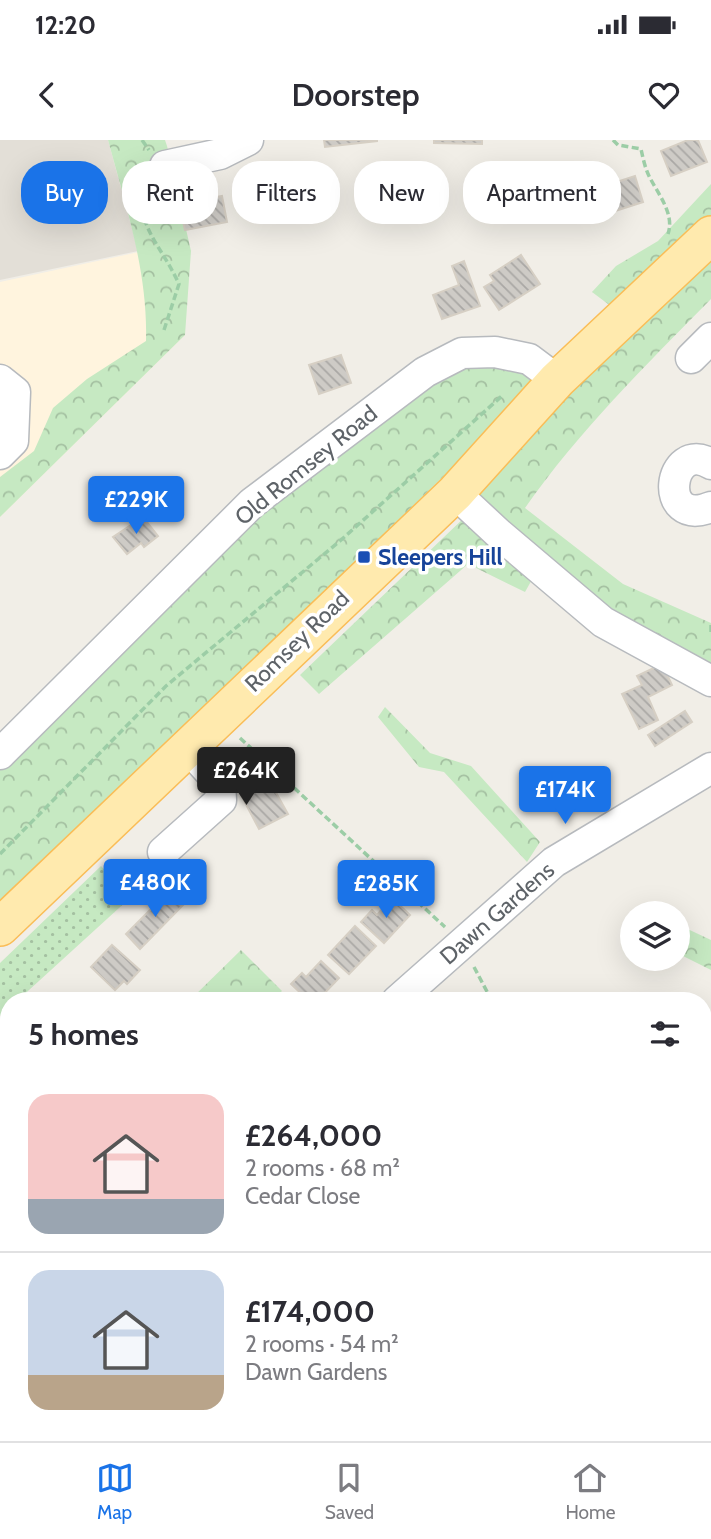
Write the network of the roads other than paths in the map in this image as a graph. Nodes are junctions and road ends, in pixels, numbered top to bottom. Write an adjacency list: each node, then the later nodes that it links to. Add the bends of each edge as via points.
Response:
1 (248, 140): 2 (street, via 219,154)
2 (187, 161)
3 (711, 235): 5 (main road, Romsey Road)
4 (0, 380): 6 (street, via 15,392 13,441)
5 (557, 380): 8 (main road, Romsey Road); 12 (street, Old Romsey Road, via 529,359 495,352 461,353 425,372 252,503)
6 (0, 454)
7 (711, 464): 9 (street, via 693,460 682,465 672,487 685,508)
8 (455, 493): 10 (street, via 603,622); 11 (main road, Romsey Road)
9 (711, 507)
10 (711, 681)
11 (187, 747): 14 (street, via 220,783 221,800); 15 (main road, Romsey Road)
12 (0, 754)
13 (711, 768): 16 (street, Dawn Gardens, via 554,862)
14 (163, 852)
15 (0, 927)
16 (407, 992)

